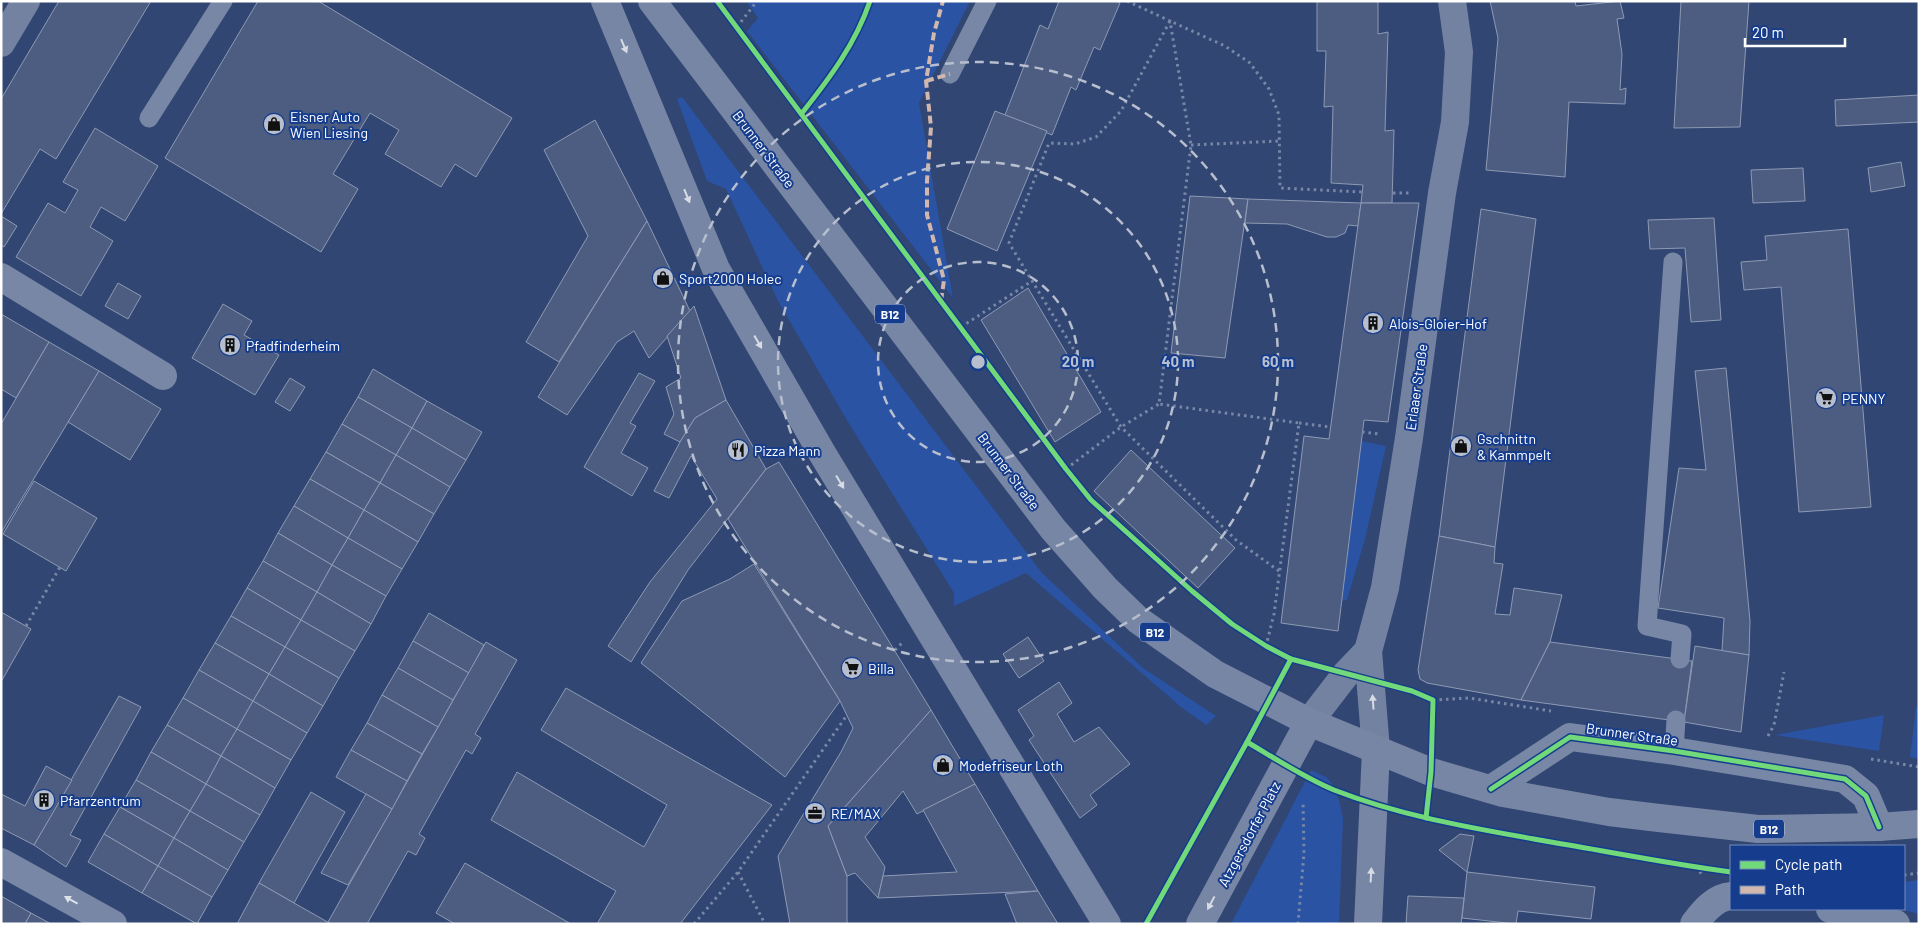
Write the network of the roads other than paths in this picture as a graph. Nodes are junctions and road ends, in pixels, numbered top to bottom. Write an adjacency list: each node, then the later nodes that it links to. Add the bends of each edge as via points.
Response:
1 (26, 1): 7 (main road)
2 (223, 1): 9 (lane)
3 (605, 1): 26 (main road, one-way to 26, via 716,269 827,461)
4 (652, 1): 16 (main road, Brunner Straße / B12, via 1053,529 1099,581 1138,620 1215,674)
5 (987, 1): 8 (lane)
6 (1452, 1): 13 (main road, Erlaaer Straße, via 1459,52 1454,122 1387,579)
7 (1, 43)
8 (950, 74)
9 (149, 118)
10 (1673, 262): 14 (lane, via 1647,626 1682,634)
11 (1, 277): 12 (street)
12 (163, 376)
13 (1368, 651): 16 (main road, Atzgersdorfer Platz); 17 (main road, one-way to 13)
14 (1680, 659)
15 (1676, 720): 18 (lane)
16 (1309, 722): 17 (main road, Brunner Straße / B12); 27 (main road, Atzgersdorfer Platz, one-way to 27, via 1294,770)
17 (1376, 750): 19 (main road, Brunner Straße / B12, via 1431,772); 28 (main road, one-way to 17)
18 (1674, 751): 19 (street, Brunner Straße, via 1570,737); 21 (street, Brunner Straße, via 1845,779 1866,796)
19 (1491, 789): 21 (main road, Brunner Straße / B12, via 1609,812 1758,829)
20 (1919, 824): 21 (main road, Brunner Straße / B12)
21 (1879, 827)
22 (1, 862): 25 (street, one-way to 22)
23 (1730, 896): 29 (street, via 1705,909)
24 (1834, 910): 30 (street)
25 (113, 924)
26 (1107, 924)
27 (1200, 924)
28 (1368, 924)
29 (1694, 924)
30 (1896, 924)

